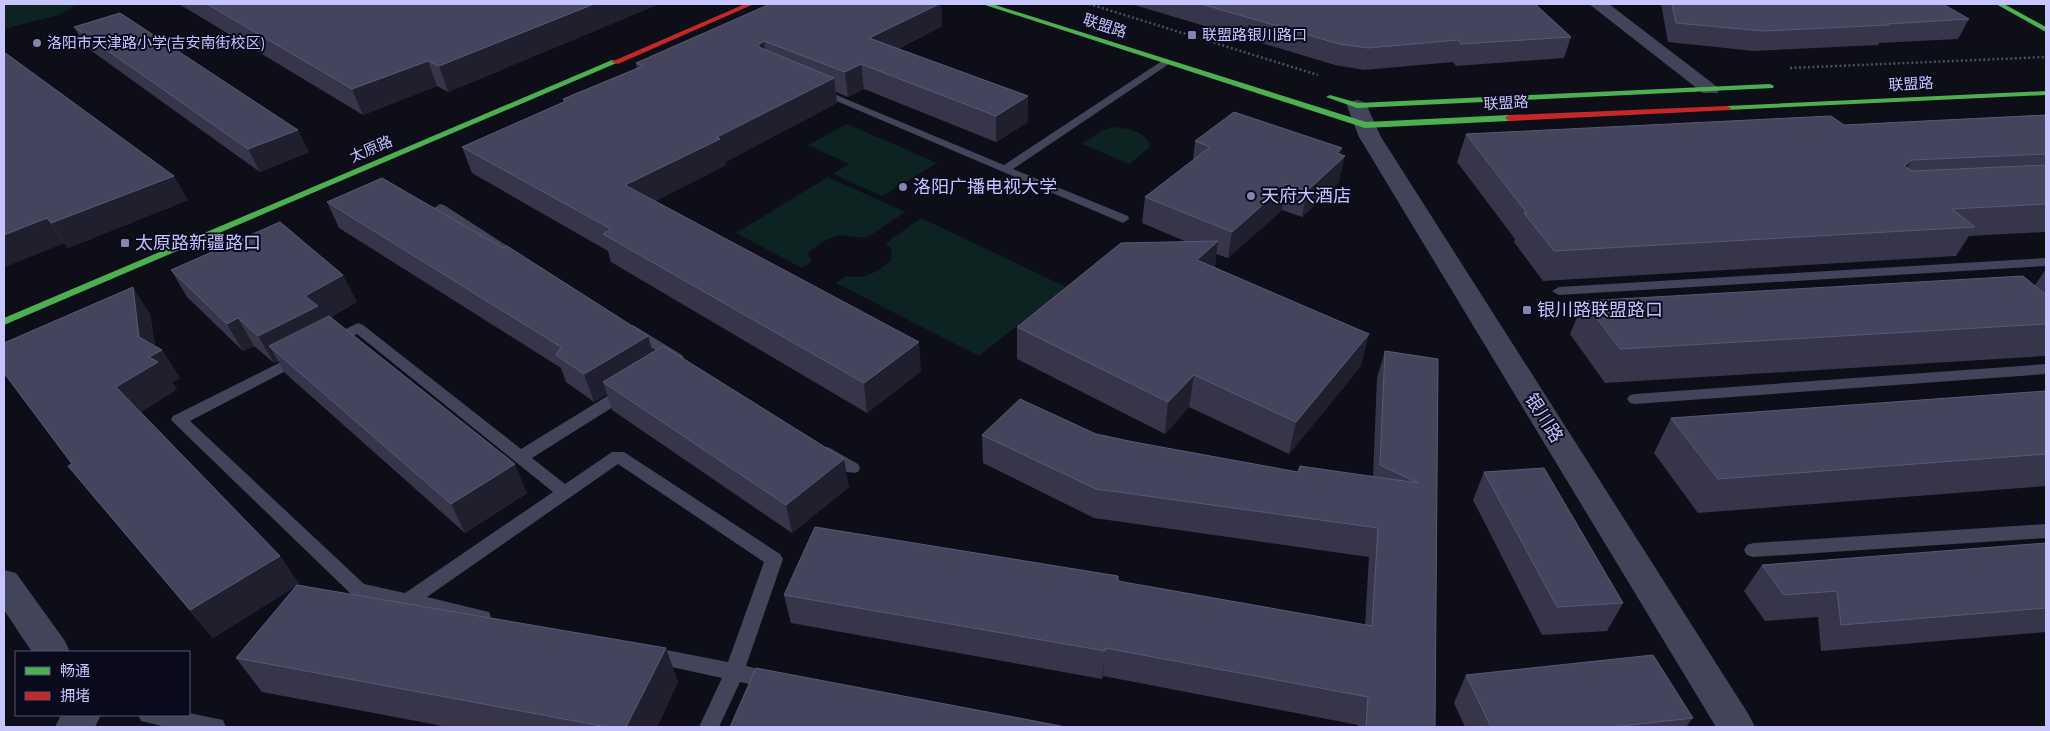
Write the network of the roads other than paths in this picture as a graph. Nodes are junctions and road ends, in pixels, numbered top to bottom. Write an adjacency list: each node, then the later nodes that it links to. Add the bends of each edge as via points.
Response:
1 (750, 4): 19 (main road, 太原路)
2 (986, 4): 6 (main road, 联盟路)
3 (1598, 4): 9 (street)
4 (1999, 4): 5 (main road)
5 (2046, 30)
6 (1165, 62): 12 (main road, 联盟路); 13 (lane)
7 (805, 85): 13 (lane)
8 (1780, 86): 9 (main road, 联盟路)
9 (1710, 89): 12 (main road, 联盟路)
10 (2046, 93): 12 (main road, 联盟路)
11 (1319, 94): 12 (main road, 联盟路)
12 (1361, 116): 43 (street, 银川路, via 1370,137)
13 (1005, 169): 15 (lane)
14 (440, 208): 17 (lane)
15 (1123, 219)
16 (2046, 262): 18 (lane)
17 (530, 265)
18 (1559, 292)
19 (4, 322)
20 (621, 322): 21 (lane, via 683,361)
21 (662, 369)
22 (2046, 369): 24 (lane)
23 (637, 385): 26 (lane)
24 (1635, 399)
25 (819, 447): 27 (lane)
26 (521, 457): 28 (lane); 32 (lane, via 358,328 179,420 359,590)
27 (852, 468)
28 (565, 493): 32 (lane); 36 (lane, via 618,456 774,559)
29 (2046, 531): 30 (lane)
30 (1752, 550)
31 (4, 583): 34 (street)
32 (407, 600): 33 (lane)
33 (503, 622)
34 (51, 651)
35 (638, 652): 36 (lane)
36 (734, 673): 37 (lane); 42 (lane)
37 (791, 683)
38 (81, 716): 40 (street)
39 (154, 716): 41 (lane)
40 (74, 727)
41 (216, 727)
42 (709, 727)
43 (1736, 727)

